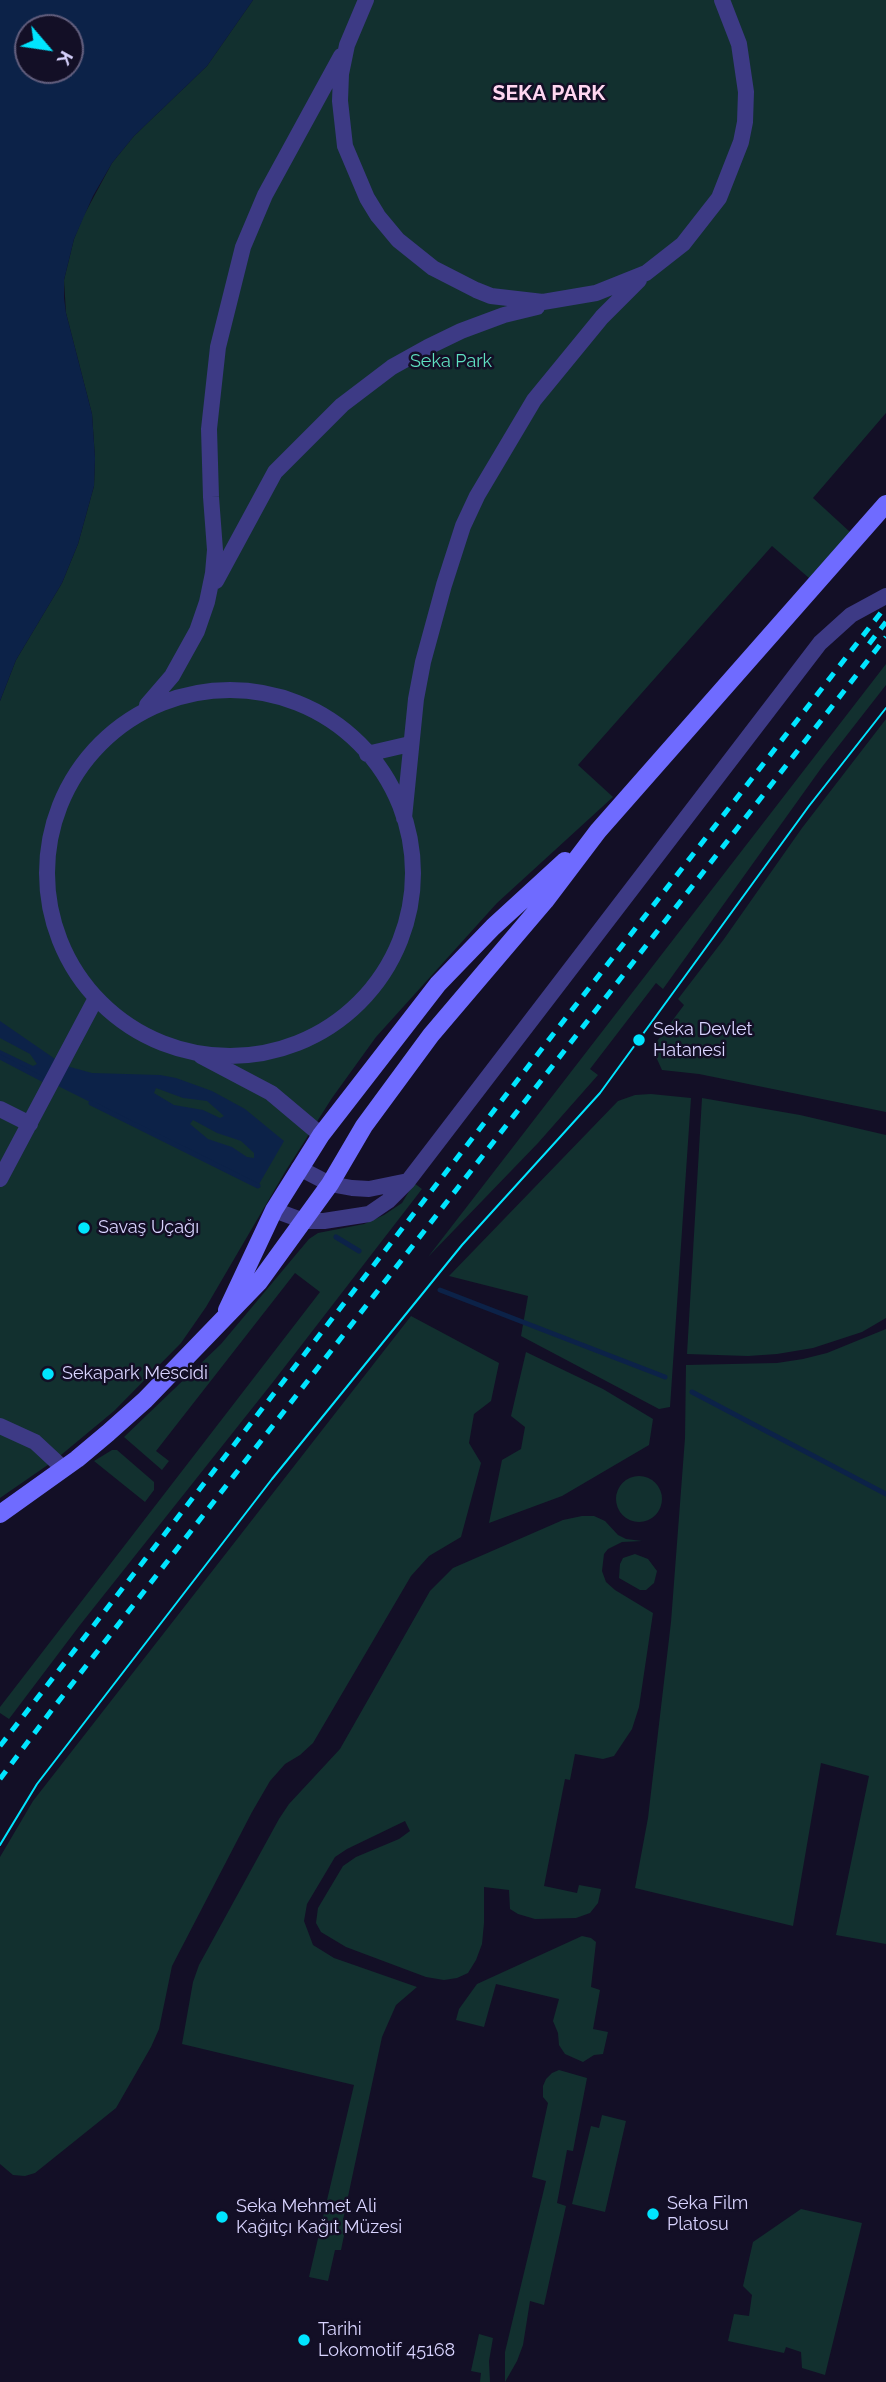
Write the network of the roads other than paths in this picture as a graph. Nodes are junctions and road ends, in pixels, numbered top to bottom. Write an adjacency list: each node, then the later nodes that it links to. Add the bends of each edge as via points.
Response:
1 (366, 0): 3 (street)
2 (722, 0): 4 (street, via 743,64 746,92 741,142 709,214 683,244)
3 (347, 45): 5 (street, via 340,101 345,146 367,198 387,229 421,260 476,290 542,302); 8 (street, via 265,195 243,247 227,306 209,429 215,550)
4 (646, 273): 5 (street); 10 (street, via 601,317 534,400 471,509 423,662)
5 (576, 297): 8 (street, via 461,331 392,367 342,404 271,477)
6 (886, 504): 13 (main road)
7 (886, 596): 21 (street, via 851,615 820,643)
8 (206, 602): 9 (street, via 197,631 172,676)
9 (139, 713): 11 (street, via 174,698 215,689 271,691 315,708); 14 (street, via 103,744 76,778 54,823 49,847 51,924 66,960)
10 (410, 744): 11 (street); 12 (street)
11 (368, 754): 12 (street, via 396,803)
12 (403, 828): 15 (street, via 413,890 406,931 392,961 363,1002 298,1041 233,1053)
13 (598, 831): 18 (main road, via 438,984); 22 (main road, via 431,1035 364,1126)
14 (95, 1000): 15 (street, via 120,1022); 17 (street)
15 (189, 1050): 18 (street, via 271,1093)
16 (0, 1109): 17 (street)
17 (30, 1124): 20 (street)
18 (321, 1135): 19 (main road)
19 (299, 1168): 22 (street); 23 (main road)
20 (0, 1179)
21 (408, 1181): 22 (street, via 369,1189); 24 (street, via 369,1214)
22 (330, 1184): 24 (main road)
23 (275, 1210): 24 (street); 25 (main road)
24 (304, 1221): 25 (main road)
25 (219, 1326): 27 (main road, via 145,1401)
26 (0, 1426): 27 (street, via 41,1446)
27 (64, 1468): 28 (main road)
28 (0, 1514)

